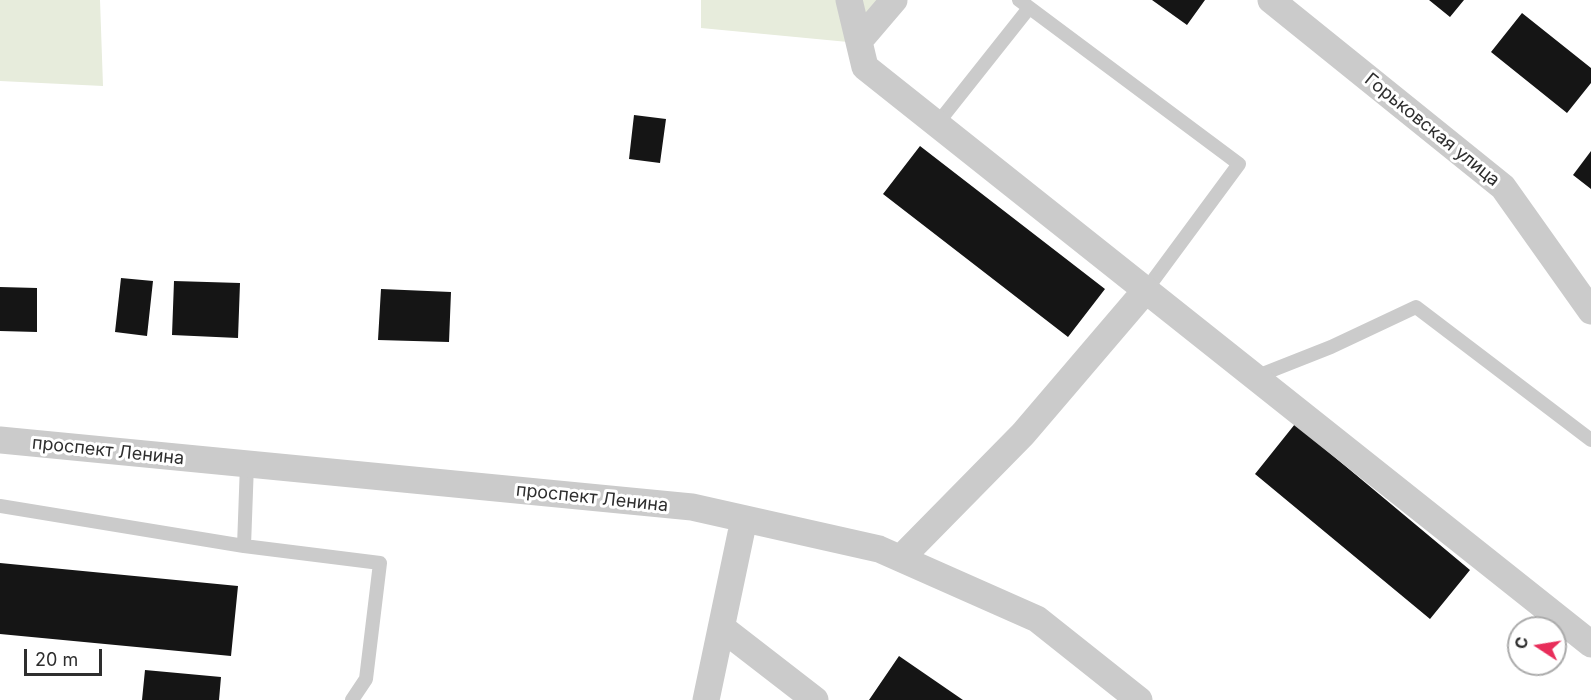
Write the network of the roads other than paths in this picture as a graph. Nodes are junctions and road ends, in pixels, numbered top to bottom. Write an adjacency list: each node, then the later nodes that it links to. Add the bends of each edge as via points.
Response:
1 (849, 0): 5 (street)
2 (894, 0): 5 (street)
3 (1271, 0): 8 (street, Горьковская улица, via 1503,187)
4 (1024, 4): 6 (lane); 7 (lane, via 1239,164)
5 (859, 41): 6 (street, via 865,67)
6 (937, 124): 7 (street)
7 (1146, 290): 9 (street); 16 (street, via 1023,434)
8 (1591, 311)
9 (1255, 377): 11 (lane, via 1416,307); 18 (street)
10 (0, 440): 12 (street, проспект Ленина)
11 (1591, 440)
12 (247, 464): 14 (street, проспект Ленина, via 692,507); 15 (lane)
13 (0, 506): 15 (lane)
14 (744, 519): 16 (street, проспект Ленина, via 879,549); 17 (street)
15 (244, 546): 19 (lane, via 380,563 366,679)
16 (901, 558): 22 (street, проспект Ленина, via 1037,619)
17 (722, 628): 20 (street); 21 (street)
18 (1591, 644)
19 (352, 700)
20 (706, 700)
21 (815, 700)
22 (1139, 700)

